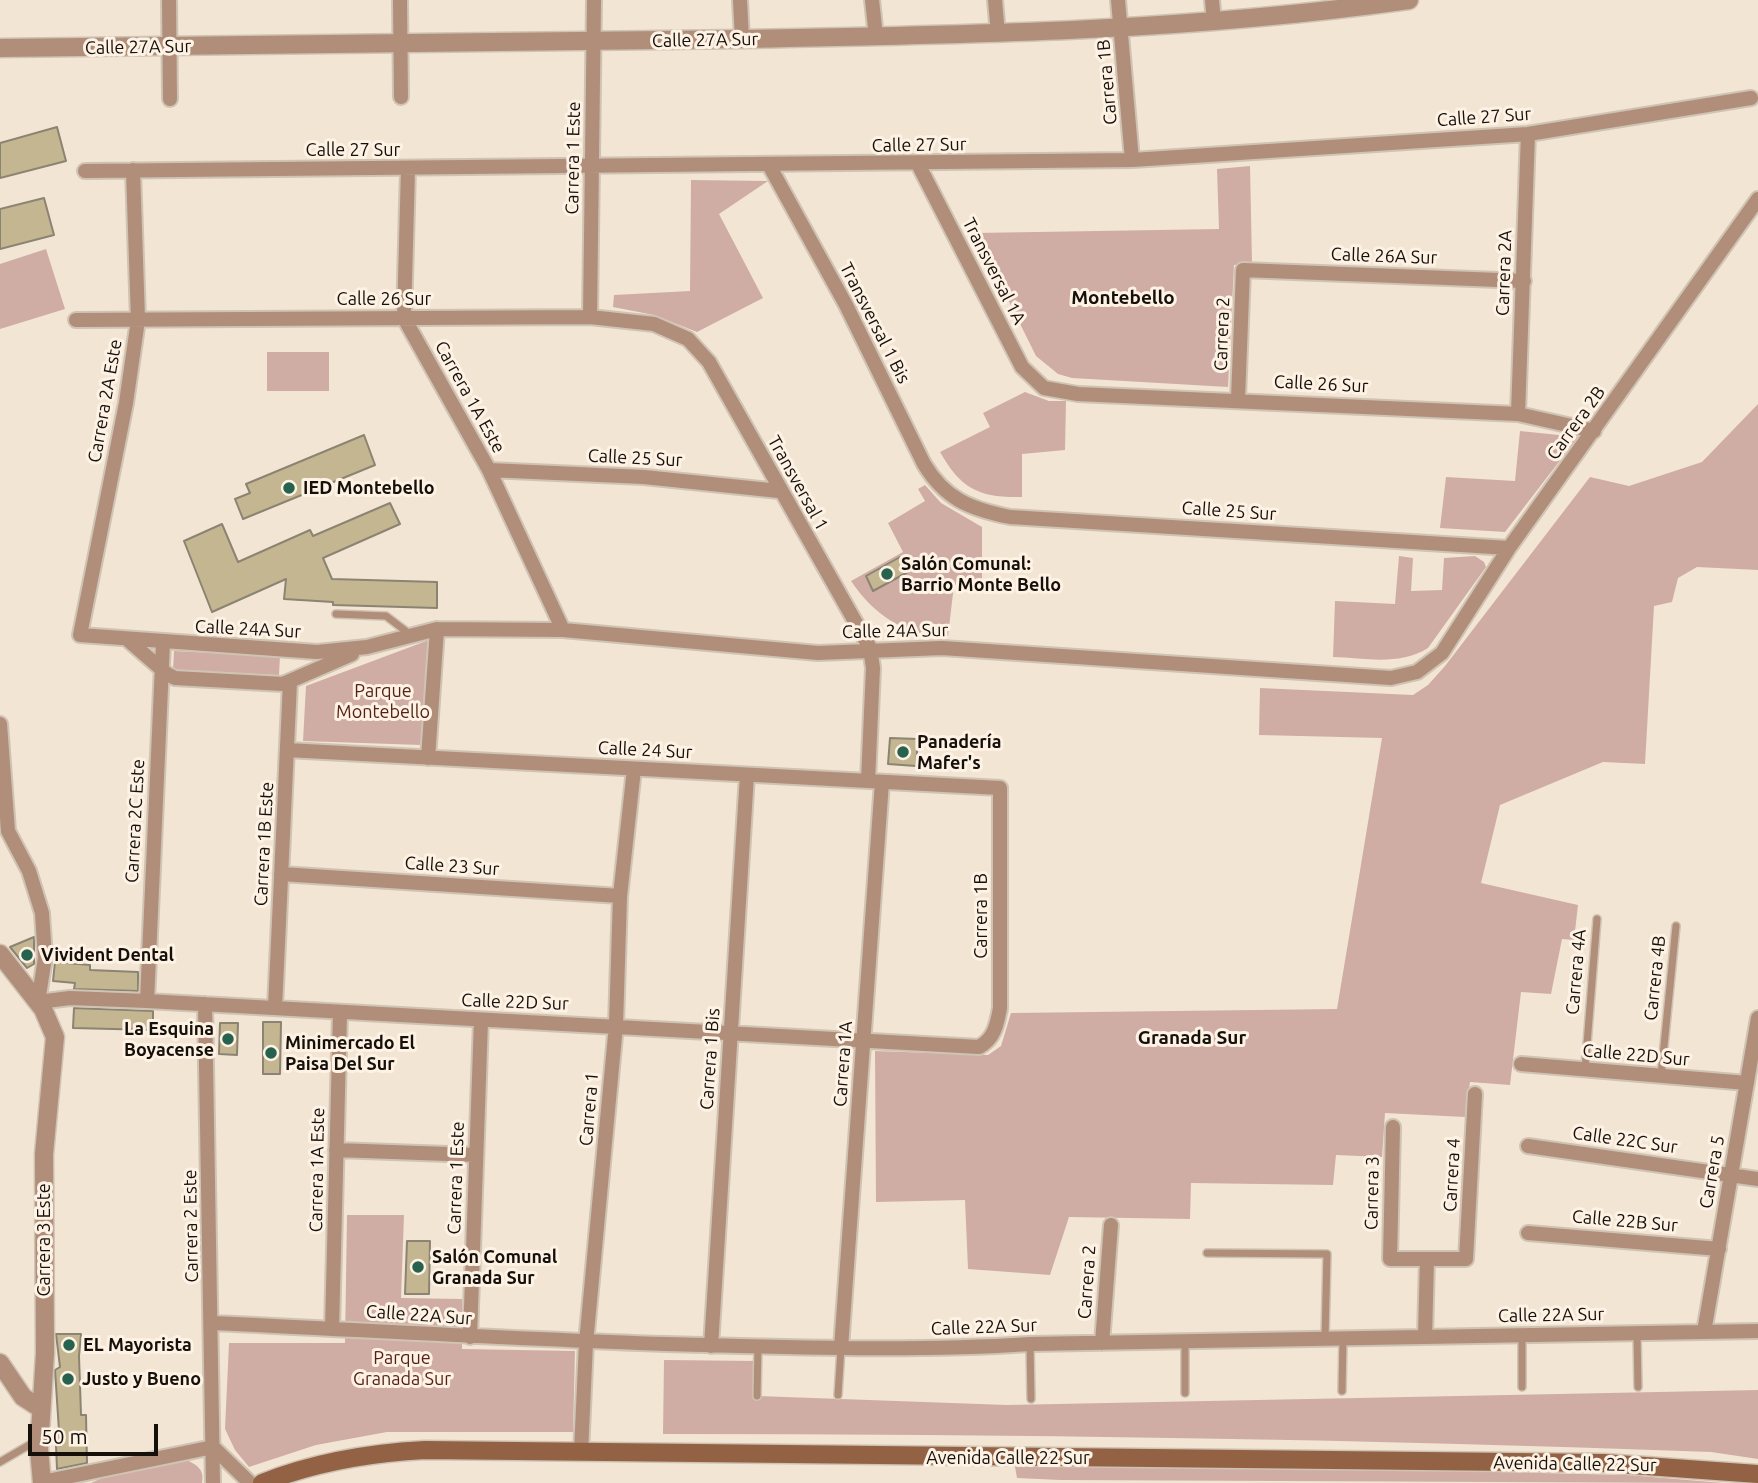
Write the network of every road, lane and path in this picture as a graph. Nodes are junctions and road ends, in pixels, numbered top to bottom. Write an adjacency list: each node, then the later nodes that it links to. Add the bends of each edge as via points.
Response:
1 (169, 0): 18 (street)
2 (400, 0): 17 (street)
3 (594, 0): 16 (street, Carrera 1 Este)
4 (740, 0): 15 (street)
5 (872, 0): 14 (street)
6 (995, 0): 13 (street)
7 (1118, 0): 12 (street, Carrera 1B)
8 (1212, 0): 11 (street)
9 (1409, 0): 10 (street, Calle 27A Sur)
10 (1315, 6): 11 (street, Calle 27A Sur)
11 (1214, 22): 12 (street, Calle 27A Sur)
12 (1121, 28): 13 (street, Calle 27A Sur); 24 (street, Carrera 1B)
13 (998, 34): 14 (street, Calle 27A Sur)
14 (876, 37): 15 (street, Calle 27A Sur)
15 (742, 39): 16 (street, Calle 27A Sur)
16 (593, 42): 17 (street, Calle 27A Sur); 27 (street, Carrera 1 Este)
17 (400, 44): 18 (street, Calle 27A Sur); 20 (street)
18 (169, 47): 19 (street, Calle 27A Sur); 22 (street)
19 (0, 48)
20 (401, 97)
21 (1751, 98): 23 (street, Calle 27 Sur)
22 (170, 99)
23 (1528, 134): 24 (street, Calle 27 Sur); 33 (street, Carrera 2A)
24 (1132, 160): 25 (street, Calle 27 Sur)
25 (918, 164): 26 (street, Calle 27 Sur); 39 (street, Transversal 1A, via 1022,367)
26 (769, 165): 27 (street, Calle 27 Sur); 45 (street, Transversal 1 Bis, via 846,305 923,464)
27 (592, 167): 28 (street, Calle 27 Sur); 34 (street, Carrera 1 Este)
28 (408, 169): 29 (street, Calle 27 Sur); 35 (street)
29 (133, 170): 30 (street, Calle 27 Sur); 37 (street, Carrera 2A Este)
30 (85, 171)
31 (1758, 199): 42 (street, Carrera 2B)
32 (1243, 270): 33 (street, Calle 26A Sur); 40 (street, Carrera 2)
33 (1524, 281): 41 (street, Carrera 2A)
34 (590, 317): 35 (street, Calle 26 Sur); 38 (street, Calle 26 Sur, via 641,320)
35 (404, 318): 37 (street, Calle 26 Sur); 43 (street, Carrera 1A Este)
36 (76, 320): 37 (street, Calle 26 Sur)
37 (138, 320): 50 (street, Carrera 2A Este)
38 (688, 339): 44 (street, Transversal 1, via 720,377)
39 (1044, 388): 40 (street, Calle 26 Sur, via 1078,394)
40 (1238, 399): 41 (street, Calle 26 Sur)
41 (1518, 414): 42 (street, Calle 26 Sur)
42 (1594, 431): 46 (street, Carrera 2B)
43 (489, 470): 44 (street, Calle 25 Sur, via 682,480); 49 (street, Carrera 1A Este)
44 (779, 491): 55 (street, Transversal 1)
45 (950, 496): 46 (street, Calle 25 Sur, via 1010,517)
46 (1509, 548): 56 (street, Carrera 2B, via 1442,653)
47 (336, 614): 51 (lane, via 386,616)
48 (437, 629): 49 (street, Calle 24A Sur); 51 (street, Calle 24A Sur); 61 (street)
49 (563, 630): 55 (street, Calle 24A Sur, via 818,653)
50 (80, 635): 52 (street, Calle 24A Sur)
51 (412, 635): 54 (street, Calle 24A Sur)
52 (128, 640): 53 (street, Calle 24A Sur); 57 (street, Calle 24A Sur)
53 (163, 643): 54 (street, Calle 24A Sur, via 299,652); 57 (street, Carrera 2C Este)
54 (366, 647): 58 (street, Calle 24A Sur)
55 (870, 648): 56 (street, Calle 24A Sur, via 942,648 1391,677); 64 (street, Carrera 1A)
56 (1424, 668)
57 (162, 670): 58 (street, Calle 24A Sur, via 175,678); 72 (street, Carrera 2C Este)
58 (290, 682): 60 (street, Carrera 1B Este)
59 (0, 724): 66 (street)
60 (287, 750): 61 (street, Calle 24 Sur); 67 (street, Carrera 1B Este)
61 (428, 758): 62 (street, Calle 24 Sur)
62 (634, 769): 63 (street, Calle 24 Sur); 68 (street, Carrera 1)
63 (747, 775): 64 (street, Calle 24 Sur); 80 (street, Carrera 1 Bis)
64 (875, 781): 65 (street, Calle 24 Sur); 81 (street, Carrera 1A)
65 (1000, 788): 82 (street, Carrera 1B, via 1000,1009)
66 (4, 832): 73 (street, via 29,871 42,913 45,958)
67 (281, 874): 68 (street, Calle 23 Sur); 75 (street, Carrera 1B Este)
68 (620, 896): 79 (street, Carrera 1)
69 (1597, 919): 84 (lane, Carrera 4A)
70 (1676, 926): 85 (lane, Carrera 4B)
71 (0, 954): 73 (street, Carrera 3 Este)
72 (146, 1001): 73 (street, Calle 22D Sur, via 70,998); 74 (street, Calle 22D Sur)
73 (38, 1002): 124 (street, Carrera 3 Este, via 52,1027 56,1051 44,1154 45,1353)
74 (205, 1004): 75 (street, Calle 22D Sur); 99 (street, Carrera 2 Este)
75 (275, 1008): 76 (street, Calle 22D Sur)
76 (341, 1012): 78 (street, Calle 22D Sur); 90 (street, Carrera 1A Este)
77 (1758, 1018): 86 (street, Carrera 5)
78 (481, 1020): 79 (street, Calle 22D Sur); 91 (street, Carrera 1 Este)
79 (616, 1025): 80 (street, Calle 22D Sur); 110 (street, Carrera 1)
80 (731, 1034): 81 (street, Calle 22D Sur); 113 (street, Carrera 1 Bis)
81 (865, 1042): 82 (street, Calle 22D Sur, via 979,1047); 115 (street, Carrera 1A)
82 (989, 1042)
83 (1521, 1064): 84 (street, Calle 22D Sur)
84 (1585, 1070): 85 (street, Calle 22D Sur)
85 (1661, 1076): 86 (street, Calle 22D Sur)
86 (1747, 1083): 92 (street, Carrera 5)
87 (1475, 1094): 98 (street, Carrera 4, via 1466,1259)
88 (1393, 1127): 98 (street, Carrera 3, via 1390,1259)
89 (1528, 1146): 92 (street, Calle 22C Sur)
90 (336, 1150): 91 (street); 100 (street, Carrera 1A Este)
91 (476, 1154): 105 (street, Carrera 1 Este)
92 (1731, 1175): 93 (street, Calle 22C Sur); 96 (street, Carrera 5)
93 (1758, 1179)
94 (1111, 1224): 111 (street, Carrera 2)
95 (1528, 1233): 96 (street, Calle 22B Sur)
96 (1718, 1249): 102 (street, Carrera 5)
97 (1207, 1253): 107 (lane, via 1327,1254)
98 (1426, 1259): 106 (street)
99 (212, 1323): 100 (street, Calle 22A Sur); 126 (street, Carrera 2 Este)
100 (332, 1329): 105 (street, Calle 22A Sur)
101 (1758, 1331): 102 (street, Calle 22A Sur)
102 (1704, 1332): 103 (street, Calle 22A Sur)
103 (1637, 1333): 104 (street, Calle 22A Sur); 118 (lane)
104 (1522, 1335): 106 (street, Calle 22A Sur); 117 (lane)
105 (470, 1337): 110 (street, Calle 22A Sur)
106 (1425, 1337): 108 (street, Calle 22A Sur)
107 (1325, 1339): 108 (street, Calle 22A Sur); 109 (street, Calle 22A Sur)
108 (1343, 1339): 119 (lane)
109 (1185, 1342): 111 (street, Calle 22A Sur); 120 (lane)
110 (586, 1343): 113 (street, Calle 22A Sur); 127 (street, Carrera 1)
111 (1102, 1343): 112 (street, Calle 22A Sur)
112 (1030, 1345): 115 (street, Calle 22A Sur); 123 (lane)
113 (711, 1346): 114 (street, Calle 22A Sur)
114 (758, 1346): 115 (street, Calle 22A Sur); 122 (lane)
115 (841, 1348): 121 (lane)
116 (1, 1367): 124 (street, via 28,1402)
117 (1522, 1387)
118 (1638, 1387)
119 (1342, 1391)
120 (1185, 1393)
121 (838, 1395)
122 (757, 1396)
123 (1031, 1399)
124 (40, 1408): 125 (street, Carrera 3 Este)
125 (39, 1438): 128 (lane); 130 (street, Carrera 3 Este)
126 (213, 1447): 130 (street); 131 (street, Carrera 2 Este); 132 (street)
127 (581, 1452): 129 (main road, Avenida Calle 22 Sur, via 1604,1463); 133 (main road, Avenida Calle 22 Sur, via 393,1452 319,1464)
128 (0, 1462)
129 (1758, 1474)
130 (40, 1483)
131 (213, 1483)
132 (250, 1483)
133 (262, 1483)

